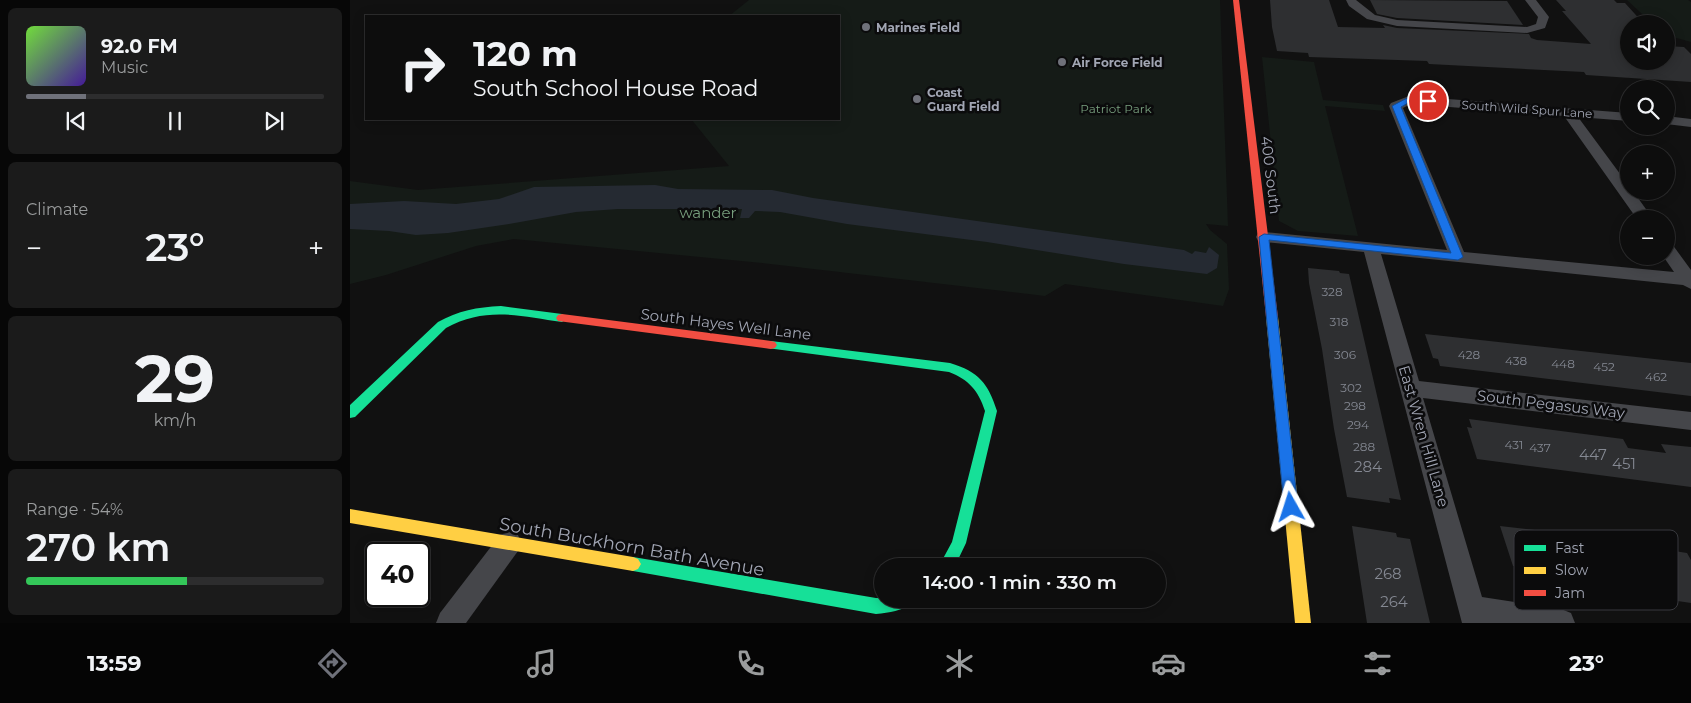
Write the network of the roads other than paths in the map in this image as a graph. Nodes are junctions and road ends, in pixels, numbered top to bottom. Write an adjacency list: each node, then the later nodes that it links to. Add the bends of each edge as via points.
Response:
1 (1236, 0): 10 (street, 400 South)
2 (1351, 0): 4 (street)
3 (1530, 0): 4 (street, via 1544,17 1541,26 1527,30 1397,23)
4 (1371, 17)
5 (1567, 111): 6 (street, South Wild Spur Lane); 9 (street); 12 (street, South Wild Spur Lane, via 1409,100 1396,106)
6 (1620, 116)
7 (1675, 121): 8 (street)
8 (1691, 123)
9 (1638, 210)
10 (1264, 237): 11 (street); 24 (street, 400 South)
11 (1371, 248): 12 (street); 15 (street, East Wren Hill Lane)
12 (1458, 257): 14 (street)
13 (1675, 260): 14 (street)
14 (1690, 281)
15 (1410, 388): 17 (street, South Pegasus Way); 22 (street, East Wren Hill Lane)
16 (350, 413): 20 (street, South Hayes Well Lane, via 442,325 465,313 492,309 961,371 978,383 991,411 959,543)
17 (1691, 421)
18 (350, 516): 19 (street, South Buckhorn Bath Avenue)
19 (509, 543): 21 (street, South Buckhorn Bath Avenue); 23 (street)
20 (951, 558)
21 (874, 606)
22 (1474, 616): 25 (street)
23 (450, 623)
24 (1303, 623)
25 (1561, 623)

